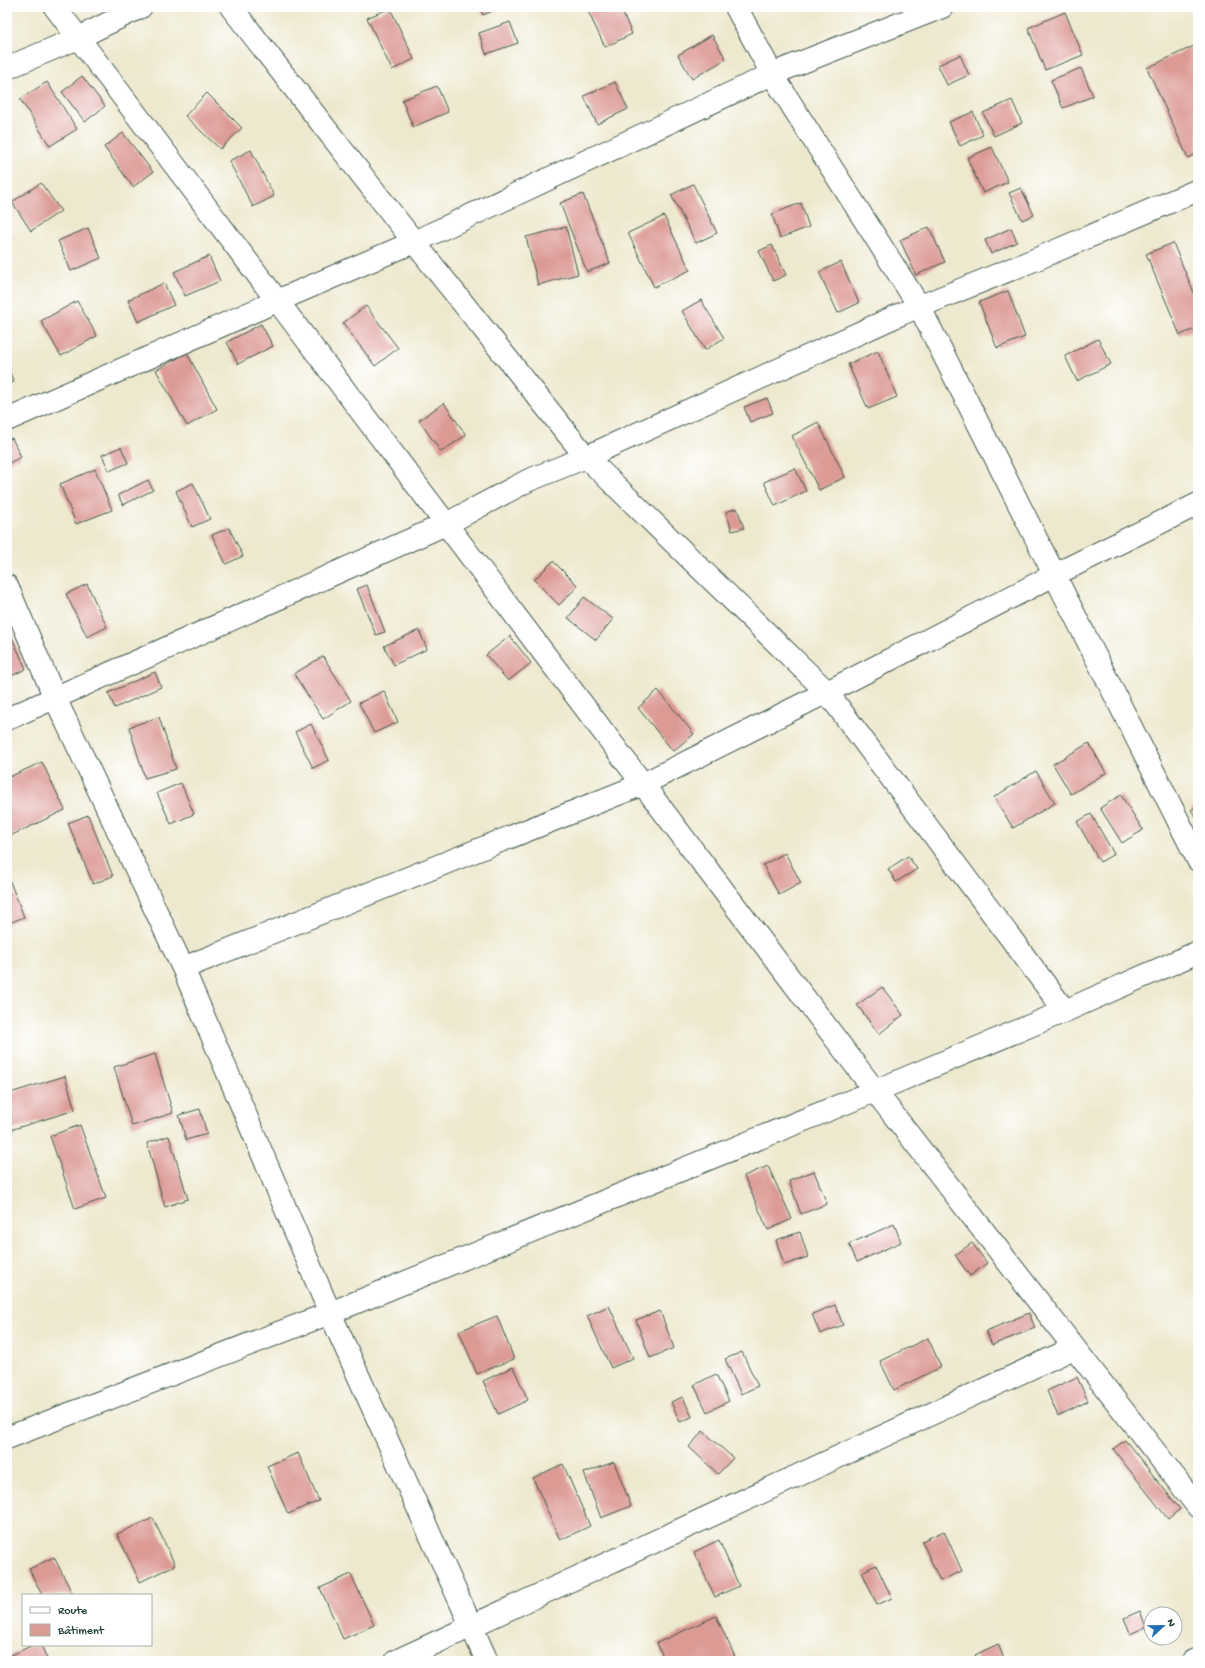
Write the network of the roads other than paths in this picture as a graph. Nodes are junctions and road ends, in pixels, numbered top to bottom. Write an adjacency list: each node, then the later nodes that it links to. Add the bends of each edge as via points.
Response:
1 (54, 7): 6 (street)
2 (141, 7): 6 (street)
3 (231, 7): 10 (street)
4 (736, 7): 8 (street)
5 (942, 7): 8 (street)
6 (78, 38): 7 (street); 11 (street)
7 (7, 68)
8 (772, 74): 10 (street); 12 (street)
9 (1198, 190): 12 (street, via 1047,255)
10 (414, 242): 11 (street); 14 (street)
11 (277, 301): 13 (street); 16 (street)
12 (919, 306): 14 (street); 17 (street)
13 (7, 420)
14 (586, 457): 16 (street, via 527,481); 19 (street)
15 (1198, 504): 17 (street)
16 (446, 524): 20 (street); 22 (street)
17 (1054, 575): 19 (street); 23 (street)
18 (7, 586): 20 (street)
19 (827, 692): 22 (street); 26 (street)
20 (55, 698): 21 (street); 25 (street)
21 (7, 719)
22 (643, 784): 25 (street); 27 (street)
23 (1198, 860)
24 (1198, 952): 26 (street)
25 (183, 968): 28 (street)
26 (1065, 1011): 27 (street)
27 (875, 1091): 28 (street); 29 (street)
28 (330, 1313): 30 (street); 32 (street)
29 (1074, 1348): 31 (street); 32 (street)
30 (7, 1438)
31 (1198, 1507)
32 (471, 1626): 34 (street); 35 (street)
33 (1198, 1659): 36 (street)
34 (396, 1661)
35 (487, 1661)
36 (1194, 1661)

